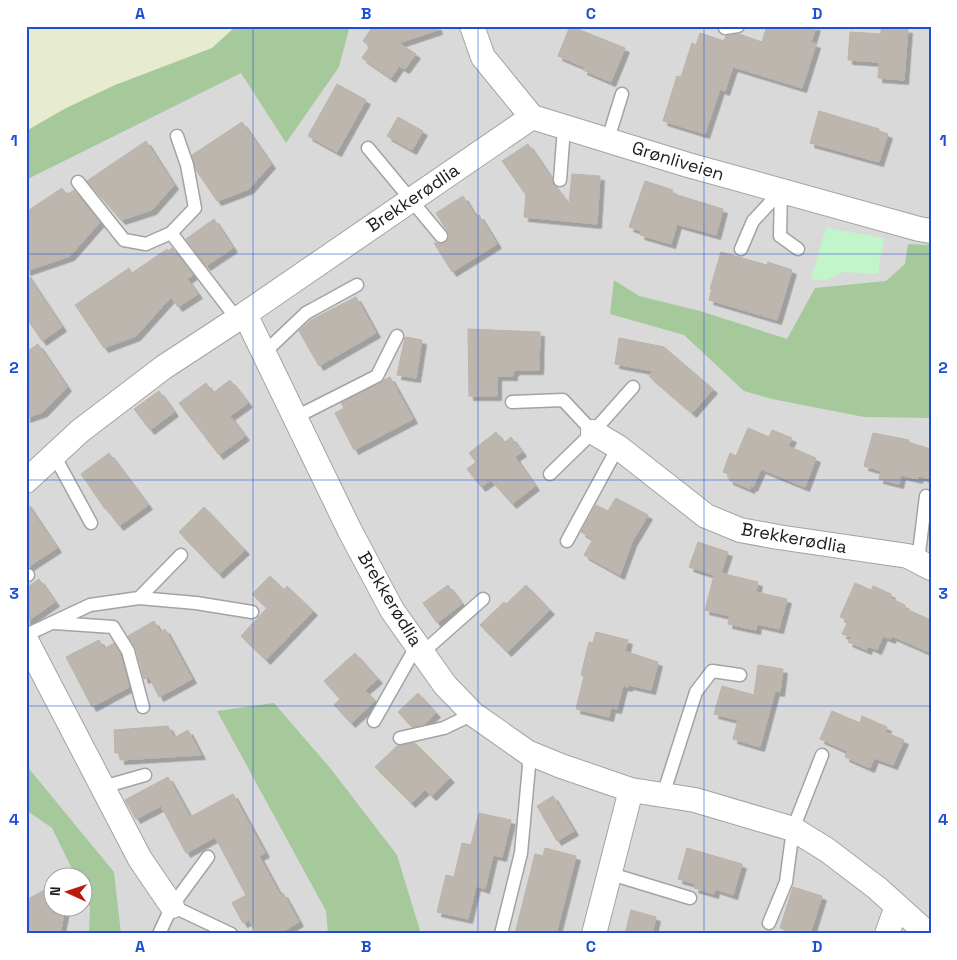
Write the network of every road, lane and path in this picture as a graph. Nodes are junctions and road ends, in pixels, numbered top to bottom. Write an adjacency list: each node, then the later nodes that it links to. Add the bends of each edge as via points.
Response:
1 (472, 26): 5 (street, via 482,57)
2 (738, 26): 3 (lane)
3 (725, 28)
4 (622, 94): 8 (lane)
5 (532, 117): 6 (street, Grønliveien); 13 (street, Brekkerødlia)
6 (564, 128): 8 (street, Grønliveien); 10 (lane)
7 (177, 136): 15 (lane, via 187,165 194,208)
8 (608, 139): 12 (street, Grønliveien)
9 (368, 148): 13 (lane)
10 (560, 180)
11 (78, 182): 15 (lane, via 124,240 146,244)
12 (781, 191): 14 (street, Grønliveien); 17 (lane, via 752,220); 18 (lane, via 780,236)
13 (411, 198): 16 (lane); 20 (street, Brekkerødlia)
14 (931, 231)
15 (172, 233): 20 (lane)
16 (441, 236)
17 (741, 249)
18 (798, 249)
19 (357, 285): 22 (lane, via 306,313)
20 (241, 317): 22 (street, Brekkerødlia); 28 (street, Brekkerødlia, via 164,367 80,430)
21 (396, 336): 25 (lane, via 377,376)
22 (265, 352): 25 (street, Brekkerødlia)
23 (633, 387): 26 (lane)
24 (512, 402): 26 (lane, via 563,400)
25 (296, 417): 42 (street, Brekkerødlia, via 392,610)
26 (593, 432): 27 (street, Brekkerødlia); 30 (lane)
27 (618, 447): 33 (lane); 35 (street, Brekkerødlia, via 706,516 740,530 908,556)
28 (54, 455): 29 (street, Brekkerødlia); 32 (lane)
29 (29, 474)
30 (550, 474)
31 (926, 496): 35 (lane)
32 (91, 523)
33 (567, 541)
34 (180, 555): 36 (lane)
35 (924, 565)
36 (139, 598): 38 (lane); 39 (lane, via 90,605)
37 (483, 599): 42 (lane)
38 (252, 612)
39 (52, 623): 40 (lane); 44 (lane, via 113,627 128,651)
40 (26, 635)
41 (26, 640): 51 (street)
42 (419, 649): 45 (street, Brekkerødlia, via 445,685); 46 (lane)
43 (740, 675): 53 (lane, via 712,671 696,692)
44 (143, 707)
45 (472, 714): 47 (lane, via 444,728); 48 (street, Brekkerødlia)
46 (374, 721)
47 (400, 738)
48 (527, 752): 52 (street, Brekkerødlia); 63 (lane, via 529,766 521,853)
49 (822, 754): 54 (lane)
50 (145, 775): 51 (lane)
51 (103, 787): 58 (street, via 140,859)
52 (631, 790): 53 (street, Brekkerødlia); 56 (street)
53 (663, 795): 54 (street, Brekkerødlia, via 695,800)
54 (793, 829): 59 (street, Brekkerødlia, via 827,850); 60 (lane, via 786,882)
55 (208, 857): 58 (lane)
56 (611, 874): 57 (lane); 64 (street)
57 (690, 898)
58 (172, 906): 61 (lane); 62 (lane)
59 (897, 906): 65 (street); 66 (street, Brekkerødlia)
60 (769, 923)
61 (159, 934)
62 (230, 934)
63 (501, 934)
64 (594, 934)
65 (888, 934)
66 (928, 934)

